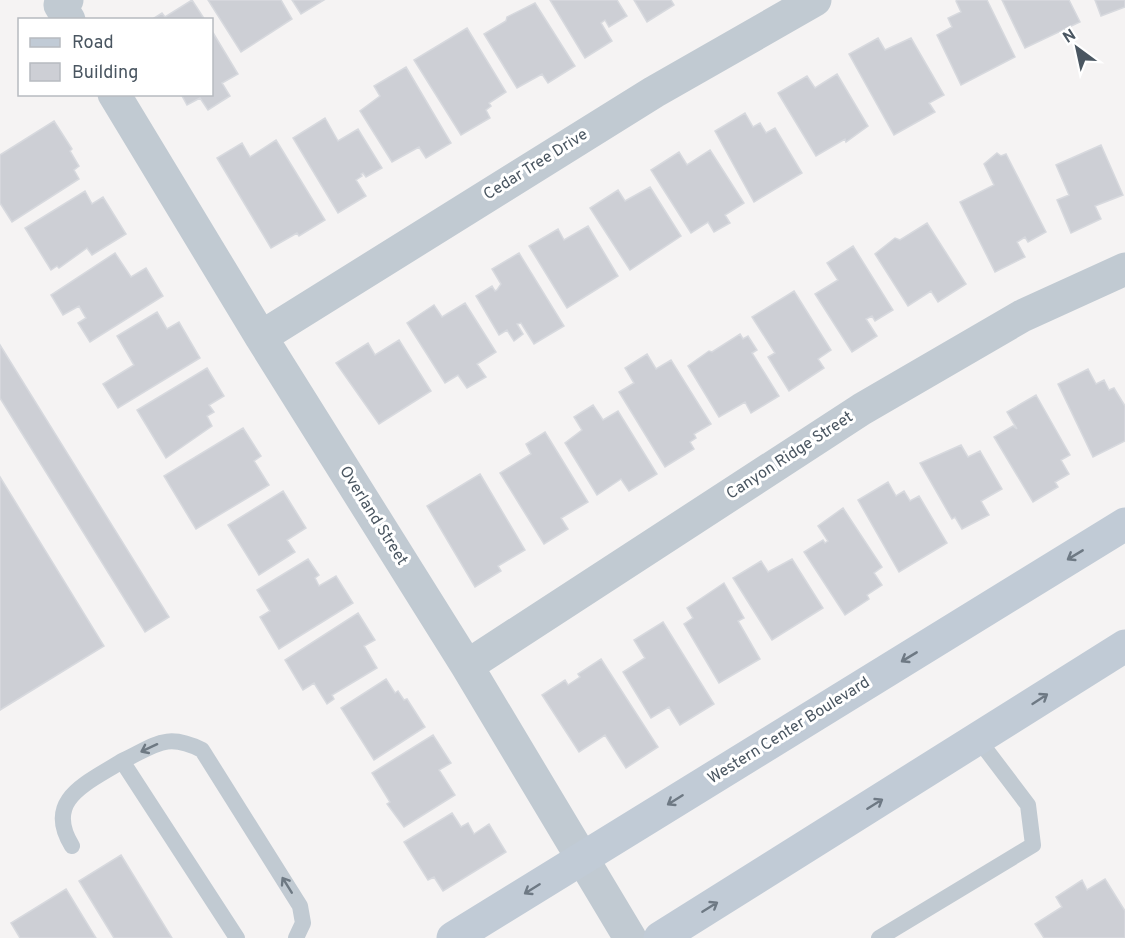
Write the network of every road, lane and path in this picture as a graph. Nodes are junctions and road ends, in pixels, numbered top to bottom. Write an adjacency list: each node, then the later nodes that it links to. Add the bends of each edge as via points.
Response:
1 (67, 0): 3 (street, via 60,5)
2 (815, 0): 6 (street, Cedar Tree Drive, via 654,92)
3 (68, 18)
4 (115, 96): 6 (street, Overland Street)
5 (1125, 269): 9 (street, Canyon Ridge Street, via 1022,316 862,409)
6 (261, 337): 9 (street, Overland Street)
7 (1125, 525): 13 (main road, Western Center Boulevard, one-way to 13)
8 (1125, 646): 10 (main road, one-way to 8)
9 (467, 666): 13 (street, Overland Street)
10 (978, 739): 18 (main road, one-way to 10); 19 (lane, via 1028,805 1033,845)
11 (122, 761): 12 (lane, via 75,791 66,802 60,817); 14 (lane); 15 (lane, one-way to 11, via 303,923 300,906 202,750 185,742 166,740)
12 (72, 846)
13 (581, 858): 16 (main road, Western Center Boulevard, one-way to 16); 17 (street, Overland Street)
14 (237, 938)
15 (296, 938)
16 (453, 938)
17 (630, 938)
18 (660, 938)
19 (879, 938)

